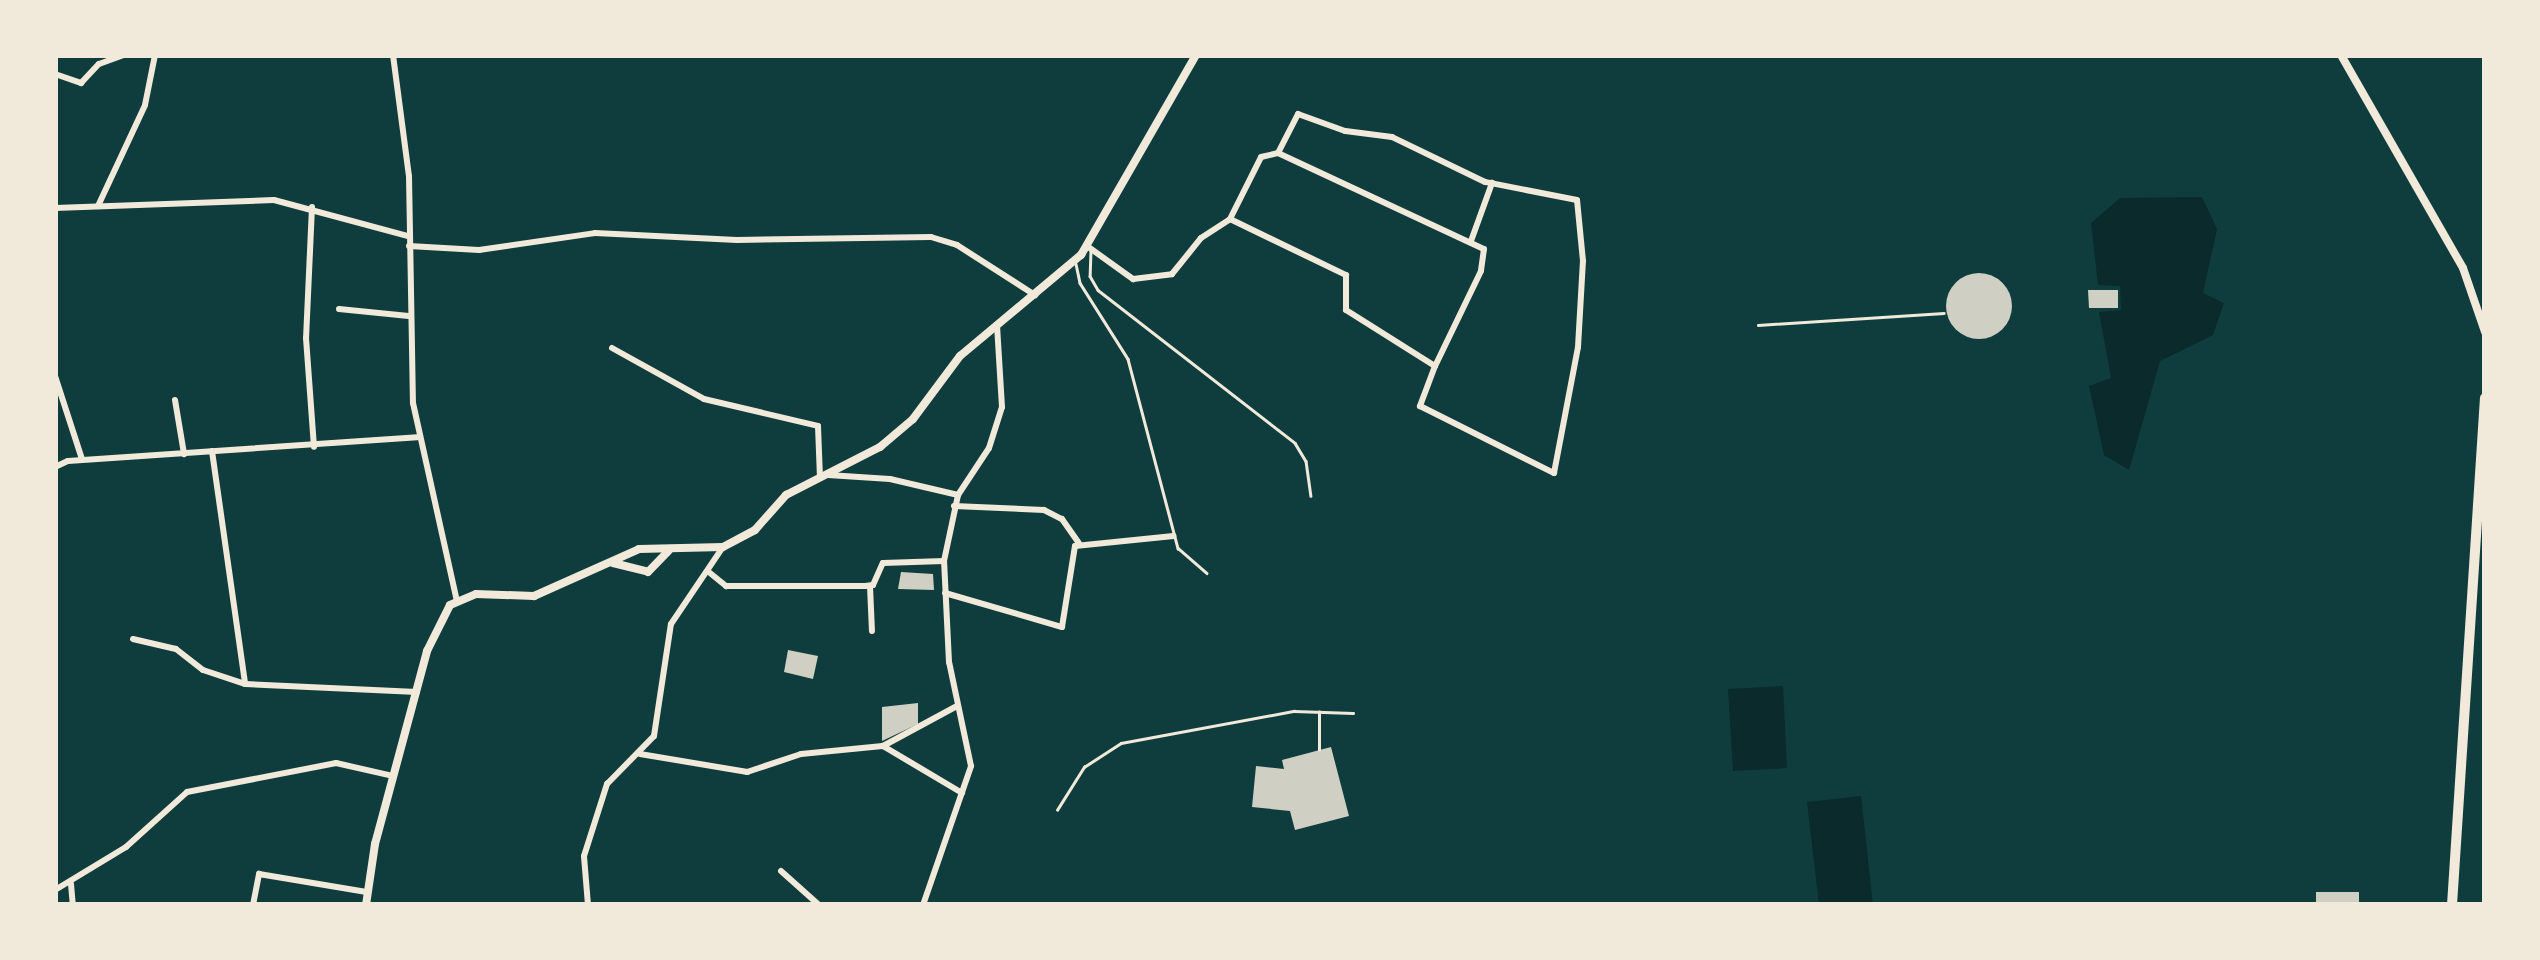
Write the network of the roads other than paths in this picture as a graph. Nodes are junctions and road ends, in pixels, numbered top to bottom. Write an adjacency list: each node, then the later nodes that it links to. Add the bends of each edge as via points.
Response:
1 (124, 55): 6 (street, via 99,64 82,83)
2 (156, 55): 9 (street, via 132,140)
3 (393, 55): 14 (street, via 407,150)
4 (1196, 55): 15 (street)
5 (2341, 55): 21 (street, via 2464,268)
6 (55, 74)
7 (1278, 153): 8 (street, via 1298,114 1345,131 1392,137); 12 (street, via 1261,157); 13 (street)
8 (1492, 183): 13 (street); 23 (street, via 1577,200 1582,213 1576,373 1554,472 1420,406)
9 (98, 206): 10 (street, via 249,199); 11 (street)
10 (312, 207): 14 (street); 28 (street, via 306,338)
11 (55, 208)
12 (1230, 219): 15 (street, via 1200,238 1177,270 1150,280 1125,276); 23 (street, via 1346,275 1346,310)
13 (1471, 240): 23 (street, via 1486,259)
14 (409, 242): 17 (street, via 480,250 595,233 737,240 930,236 957,244); 19 (street)
15 (1089, 248): 16 (street); 35 (lane, via 1098,290 1296,442)
16 (1076, 261): 17 (street); 37 (lane, via 1080,283 1128,359)
17 (1036, 296): 20 (street)
18 (339, 309): 19 (street)
19 (410, 316): 27 (street)
20 (996, 325): 33 (street, via 945,371 913,419); 34 (street, via 1002,406 990,448)
21 (2485, 332)
22 (612, 348): 33 (street, via 704,399 818,426)
23 (1435, 366)
24 (55, 376): 31 (street)
25 (2485, 398): 48 (highway)
26 (175, 400): 30 (street)
27 (417, 437): 28 (street); 47 (street)
28 (314, 447): 29 (street)
29 (212, 451): 30 (street); 52 (street)
30 (184, 454): 31 (street)
31 (82, 460): 32 (street)
32 (55, 468)
33 (824, 477): 34 (street, via 890,479); 39 (street, via 786,496 755,530)
34 (958, 495): 36 (street)
35 (1311, 496)
36 (954, 506): 38 (street, via 1044,510 1062,519); 41 (street)
37 (1173, 536): 38 (street); 44 (lane, via 1185,558)
38 (1079, 543): 46 (street, via 1062,628)
39 (723, 548): 40 (street); 43 (street)
40 (669, 550): 42 (street, via 639,549); 42 (street, via 648,572)
41 (944, 562): 45 (street, via 886,562); 46 (street)
42 (613, 563): 47 (street, via 534,596 476,594)
43 (710, 573): 45 (street, via 726,586); 56 (street, via 672,624 656,726)
44 (1207, 573)
45 (870, 586): 50 (street)
46 (945, 593): 54 (street)
47 (457, 601): 53 (street, via 433,632)
48 (2470, 605): 49 (highway); 69 (highway)
49 (2485, 605)
50 (872, 631)
51 (133, 639): 52 (street, via 176,649 203,670)
52 (245, 684): 53 (street)
53 (418, 692): 57 (street)
54 (956, 707): 55 (street); 58 (street, via 971,766)
55 (883, 746): 56 (street, via 802,754 747,772); 58 (street)
56 (638, 753): 66 (street, via 616,770 604,792 584,856)
57 (394, 776): 60 (street, via 336,763 187,792 126,847); 62 (street)
58 (962, 793): 68 (street)
59 (781, 871): 67 (street)
60 (71, 883): 61 (street); 63 (street)
61 (55, 890)
62 (367, 892): 64 (street, via 259,874); 65 (street)
63 (74, 905)
64 (253, 905)
65 (366, 905)
66 (588, 905)
67 (820, 905)
68 (924, 905)
69 (2452, 905)

